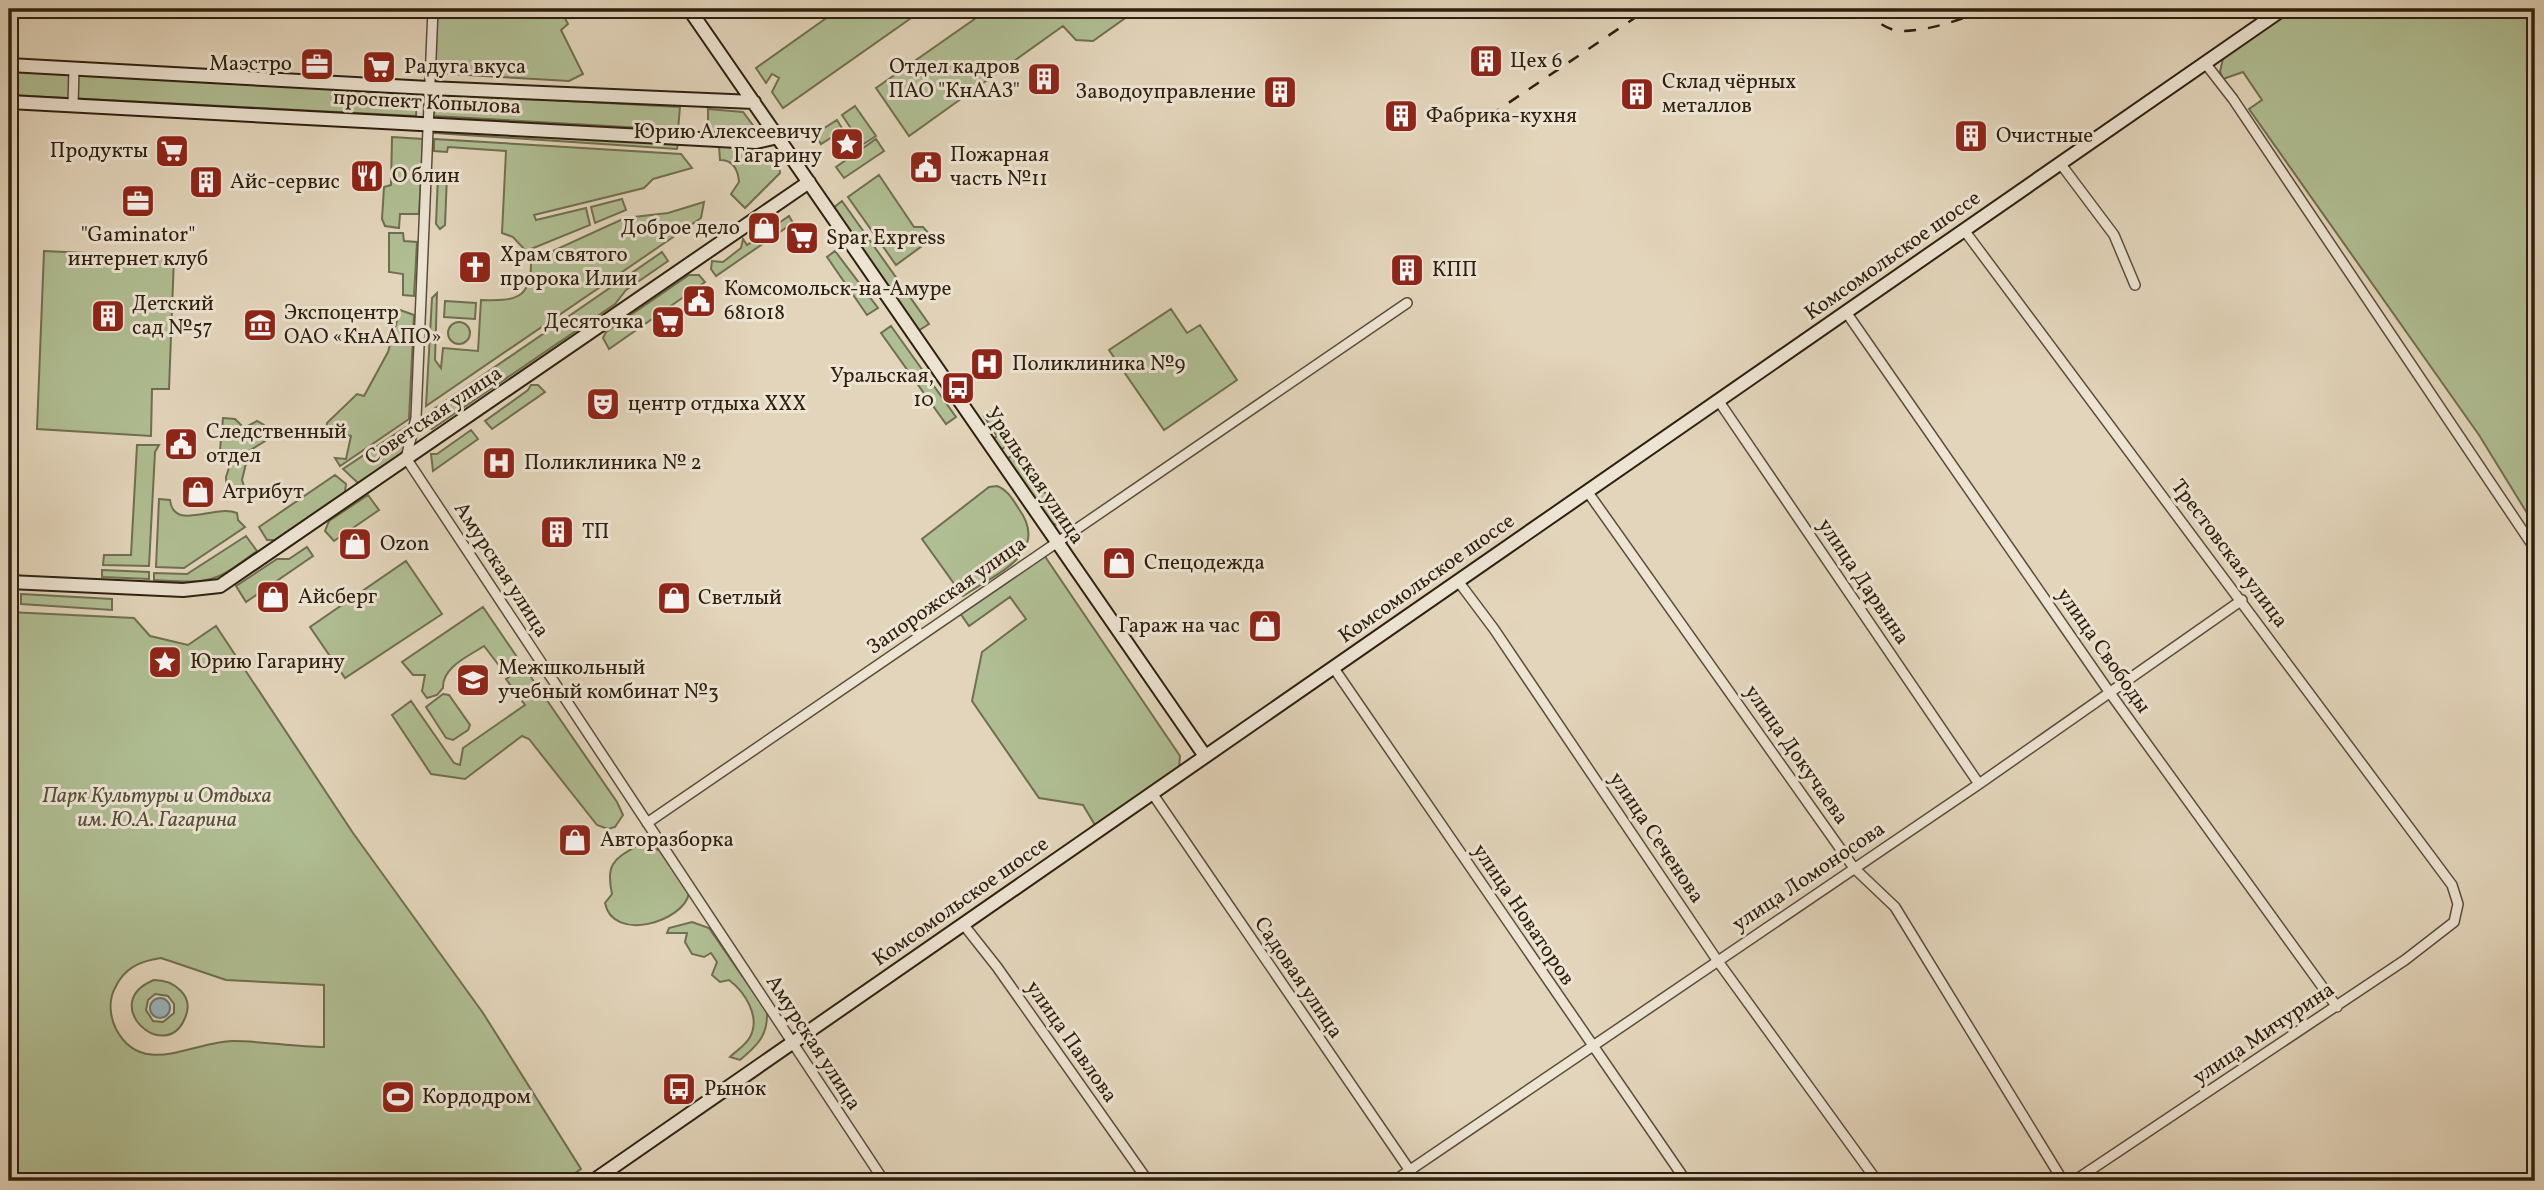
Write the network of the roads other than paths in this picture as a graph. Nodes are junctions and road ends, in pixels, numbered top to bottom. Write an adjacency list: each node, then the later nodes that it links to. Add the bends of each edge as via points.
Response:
1 (433, 9): 7 (street)
2 (689, 9): 9 (street, Уральская улица)
3 (2283, 9): 4 (street, Комсомольское шоссе)
4 (2205, 63): 13 (street, Комсомольское шоссе); 23 (street)
5 (9, 65): 6 (street, проспект Копылова)
6 (75, 68): 7 (street, проспект Копылова); 10 (street)
7 (429, 88): 9 (street, проспект Копылова); 11 (street)
8 (9, 102): 10 (street, проспект Копылова)
9 (754, 102): 12 (street, Уральская улица)
10 (73, 105): 11 (street, проспект Копылова)
11 (428, 123): 12 (street, проспект Копылова, via 756,142); 20 (street, via 416,418)
12 (778, 137): 14 (street, Уральская улица)
13 (2060, 163): 15 (street, Комсомольское шоссе); 16 (street, via 2114,235)
14 (809, 181): 20 (street, Советская улица); 22 (street, Уральская улица)
15 (1964, 230): 18 (street, Комсомольское шоссе); 26 (street, Трестовская улица)
16 (2134, 285)
17 (1407, 303): 22 (street, Запорожская улица)
18 (1846, 312): 19 (street, Комсомольское шоссе); 28 (street, улица Свободы)
19 (1718, 400): 21 (street, Комсомольское шоссе); 30 (street, улица Дарвина)
20 (406, 458): 25 (street, Советская улица, via 220,586 183,590); 32 (street, Амурская улица)
21 (1587, 491): 24 (street, Комсомольское шоссе); 33 (street, улица Докучаева)
22 (1056, 542): 29 (street, Уральская улица); 32 (street, Запорожская улица)
23 (2535, 549)
24 (1458, 581): 27 (street, Комсомольское шоссе); 36 (street, улица Сеченова)
25 (9, 582)
26 (2242, 600): 28 (street, улица Ломоносова); 34 (street, Трестовская улица, via 2452,885)
27 (1333, 667): 29 (street, Комсомольское шоссе); 39 (street, улица Новаторов)
28 (2110, 693): 30 (street, улица Ломоносова); 37 (street, улица Свободы)
29 (1205, 756): 31 (street, Комсомольское шоссе)
30 (1979, 784): 33 (street, улица Ломоносова)
31 (1152, 793): 35 (street, Комсомольское шоссе); 40 (street, Садовая улица)
32 (647, 823): 38 (street, Амурская улица)
33 (1854, 868): 36 (street, улица Ломоносова); 49 (street, улица Докучаева, via 1895,907)
34 (2458, 904): 37 (street, улица Мичурина, via 2454,922)
35 (963, 924): 38 (street, Комсомольское шоссе); 44 (street, улица Павлова)
36 (1717, 960): 39 (street, улица Ломоносова); 48 (street, улица Сеченова)
37 (2337, 1007): 50 (street, улица Мичурина)
38 (792, 1043): 41 (street, Комсомольское шоссе); 43 (street, Амурская улица)
39 (1591, 1045): 40 (street, улица Ломоносова); 47 (street, улица Новаторов)
40 (1410, 1170): 45 (street, улица Ломоносова); 46 (street, Садовая улица)
41 (609, 1177): 42 (street, Комсомольское шоссе)
42 (593, 1181)
43 (884, 1181)
44 (1148, 1181)
45 (1394, 1181)
46 (1417, 1181)
47 (1686, 1181)
48 (1877, 1181)
49 (2063, 1181)
50 (2074, 1181)

